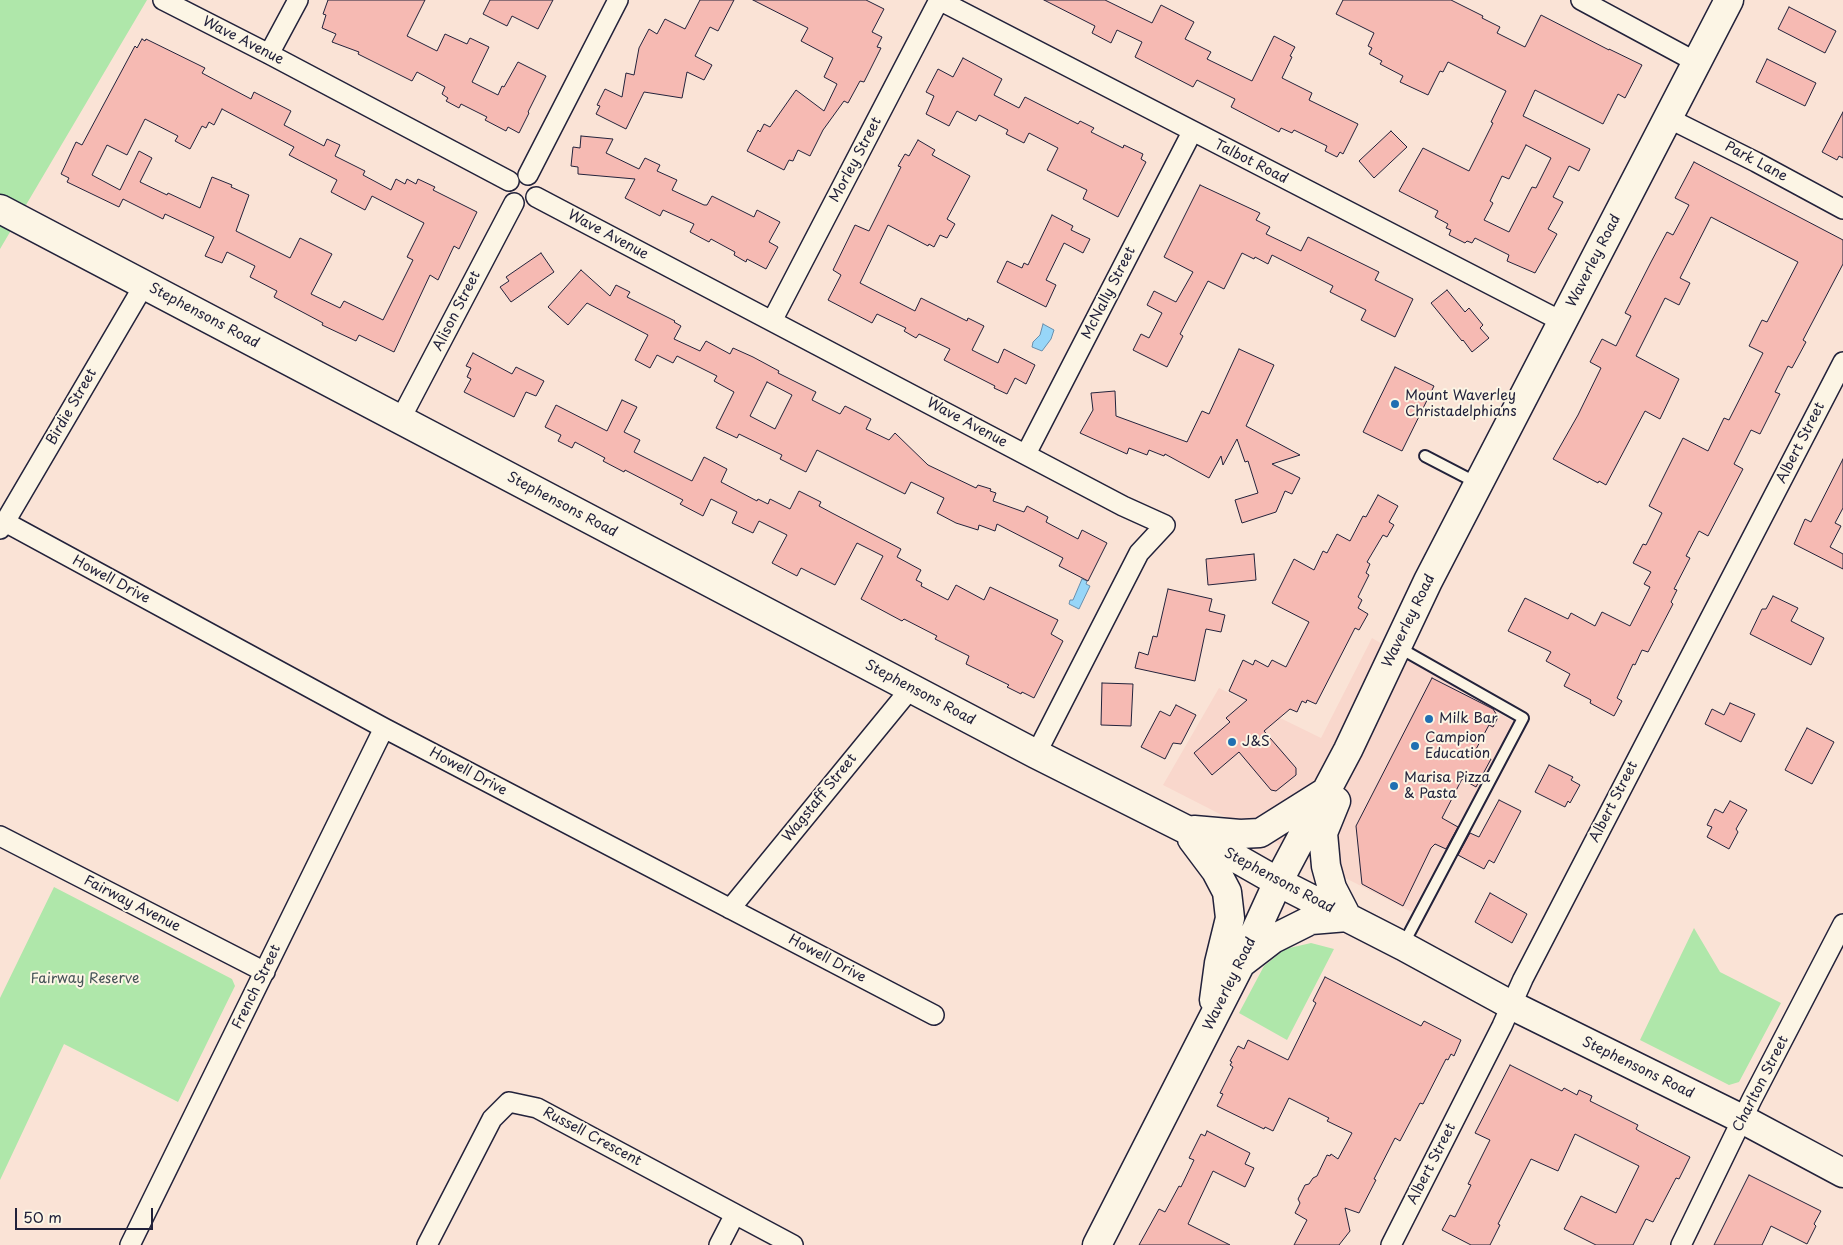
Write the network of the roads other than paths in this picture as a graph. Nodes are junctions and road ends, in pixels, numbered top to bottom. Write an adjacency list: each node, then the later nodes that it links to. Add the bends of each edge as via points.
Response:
1 (163, 0): 7 (street, Wave Avenue)
2 (298, 0): 7 (street)
3 (618, 0): 11 (street)
4 (939, 0): 10 (street, Talbot Road); 18 (street, Morley Street)
5 (1581, 0): 8 (street)
6 (1728, 0): 8 (main road, Waverley Road)
7 (269, 54): 12 (street, Wave Avenue)
8 (1696, 62): 9 (main road, Waverley Road)
9 (1668, 118): 16 (street, Park Lane); 19 (main road, Waverley Road)
10 (1192, 132): 19 (street, Talbot Road); 22 (street, McNally Street)
11 (528, 175): 12 (street, via 517,174); 13 (street, via 536,182)
12 (509, 181): 14 (street, via 506,189)
13 (536, 196): 14 (street, via 528,204); 18 (street, Wave Avenue)
14 (514, 203): 21 (street, Alison Street)
15 (0, 209): 17 (main road, Stephensons Road)
16 (1843, 209)
17 (144, 284): 21 (main road, Stephensons Road); 25 (street, Birdie Street)
18 (772, 321): 22 (street, Wave Avenue)
19 (1563, 322): 24 (main road, Waverley Road)
20 (1843, 362): 41 (street, Albert Street)
21 (400, 420): 27 (main road, Stephensons Road)
22 (1026, 454): 30 (street, Wave Avenue, via 1165,526 1139,553)
23 (1425, 456): 24 (lane)
24 (1478, 484): 26 (main road, Waverley Road)
25 (3, 525): 28 (street, Howell Drive)
26 (1396, 646): 29 (main road, Waverley Road); 38 (lane, via 1523,718)
27 (911, 688): 30 (main road, Stephensons Road); 35 (street, Wagstaff Street)
28 (384, 728): 35 (street, Howell Drive); 40 (street, French Street)
29 (1348, 750): 31 (main road, Waverley Road); 36 (main road, via 1335,804 1323,833 1332,888)
30 (1036, 754): 32 (main road, Stephensons Road)
31 (1324, 792): 32 (main road, via 1260,833); 34 (main road, Waverley Road)
32 (1185, 829): 34 (main road, Stephensons Road); 43 (main road, via 1227,892 1230,918 1219,962)
33 (0, 836): 40 (street, Fairway Avenue)
34 (1278, 882): 36 (main road, Stephensons Road); 39 (main road, Waverley Road)
35 (730, 908): 42 (street, Howell Drive)
36 (1347, 917): 38 (main road, Stephensons Road); 39 (main road, via 1311,920 1273,939)
37 (1843, 924): 44 (street, Charlton Street)
38 (1403, 946): 41 (main road, Stephensons Road)
39 (1240, 965): 43 (main road, Waverley Road)
40 (265, 972): 47 (street, French Street)
41 (1511, 1005): 44 (main road, Stephensons Road); 52 (street, Albert Street)
42 (934, 1015)
43 (1211, 1022): 51 (main road, Waverley Road)
44 (1742, 1119): 45 (main road, Stephensons Road); 53 (street, Charlton Street)
45 (1843, 1173)
46 (735, 1214): 48 (street, Russell Crescent, via 538,1108 509,1102 492,1119); 49 (street); 50 (street)
47 (130, 1245)
48 (427, 1245)
49 (719, 1245)
50 (793, 1245)
51 (1097, 1245)
52 (1391, 1245)
53 (1681, 1245)

